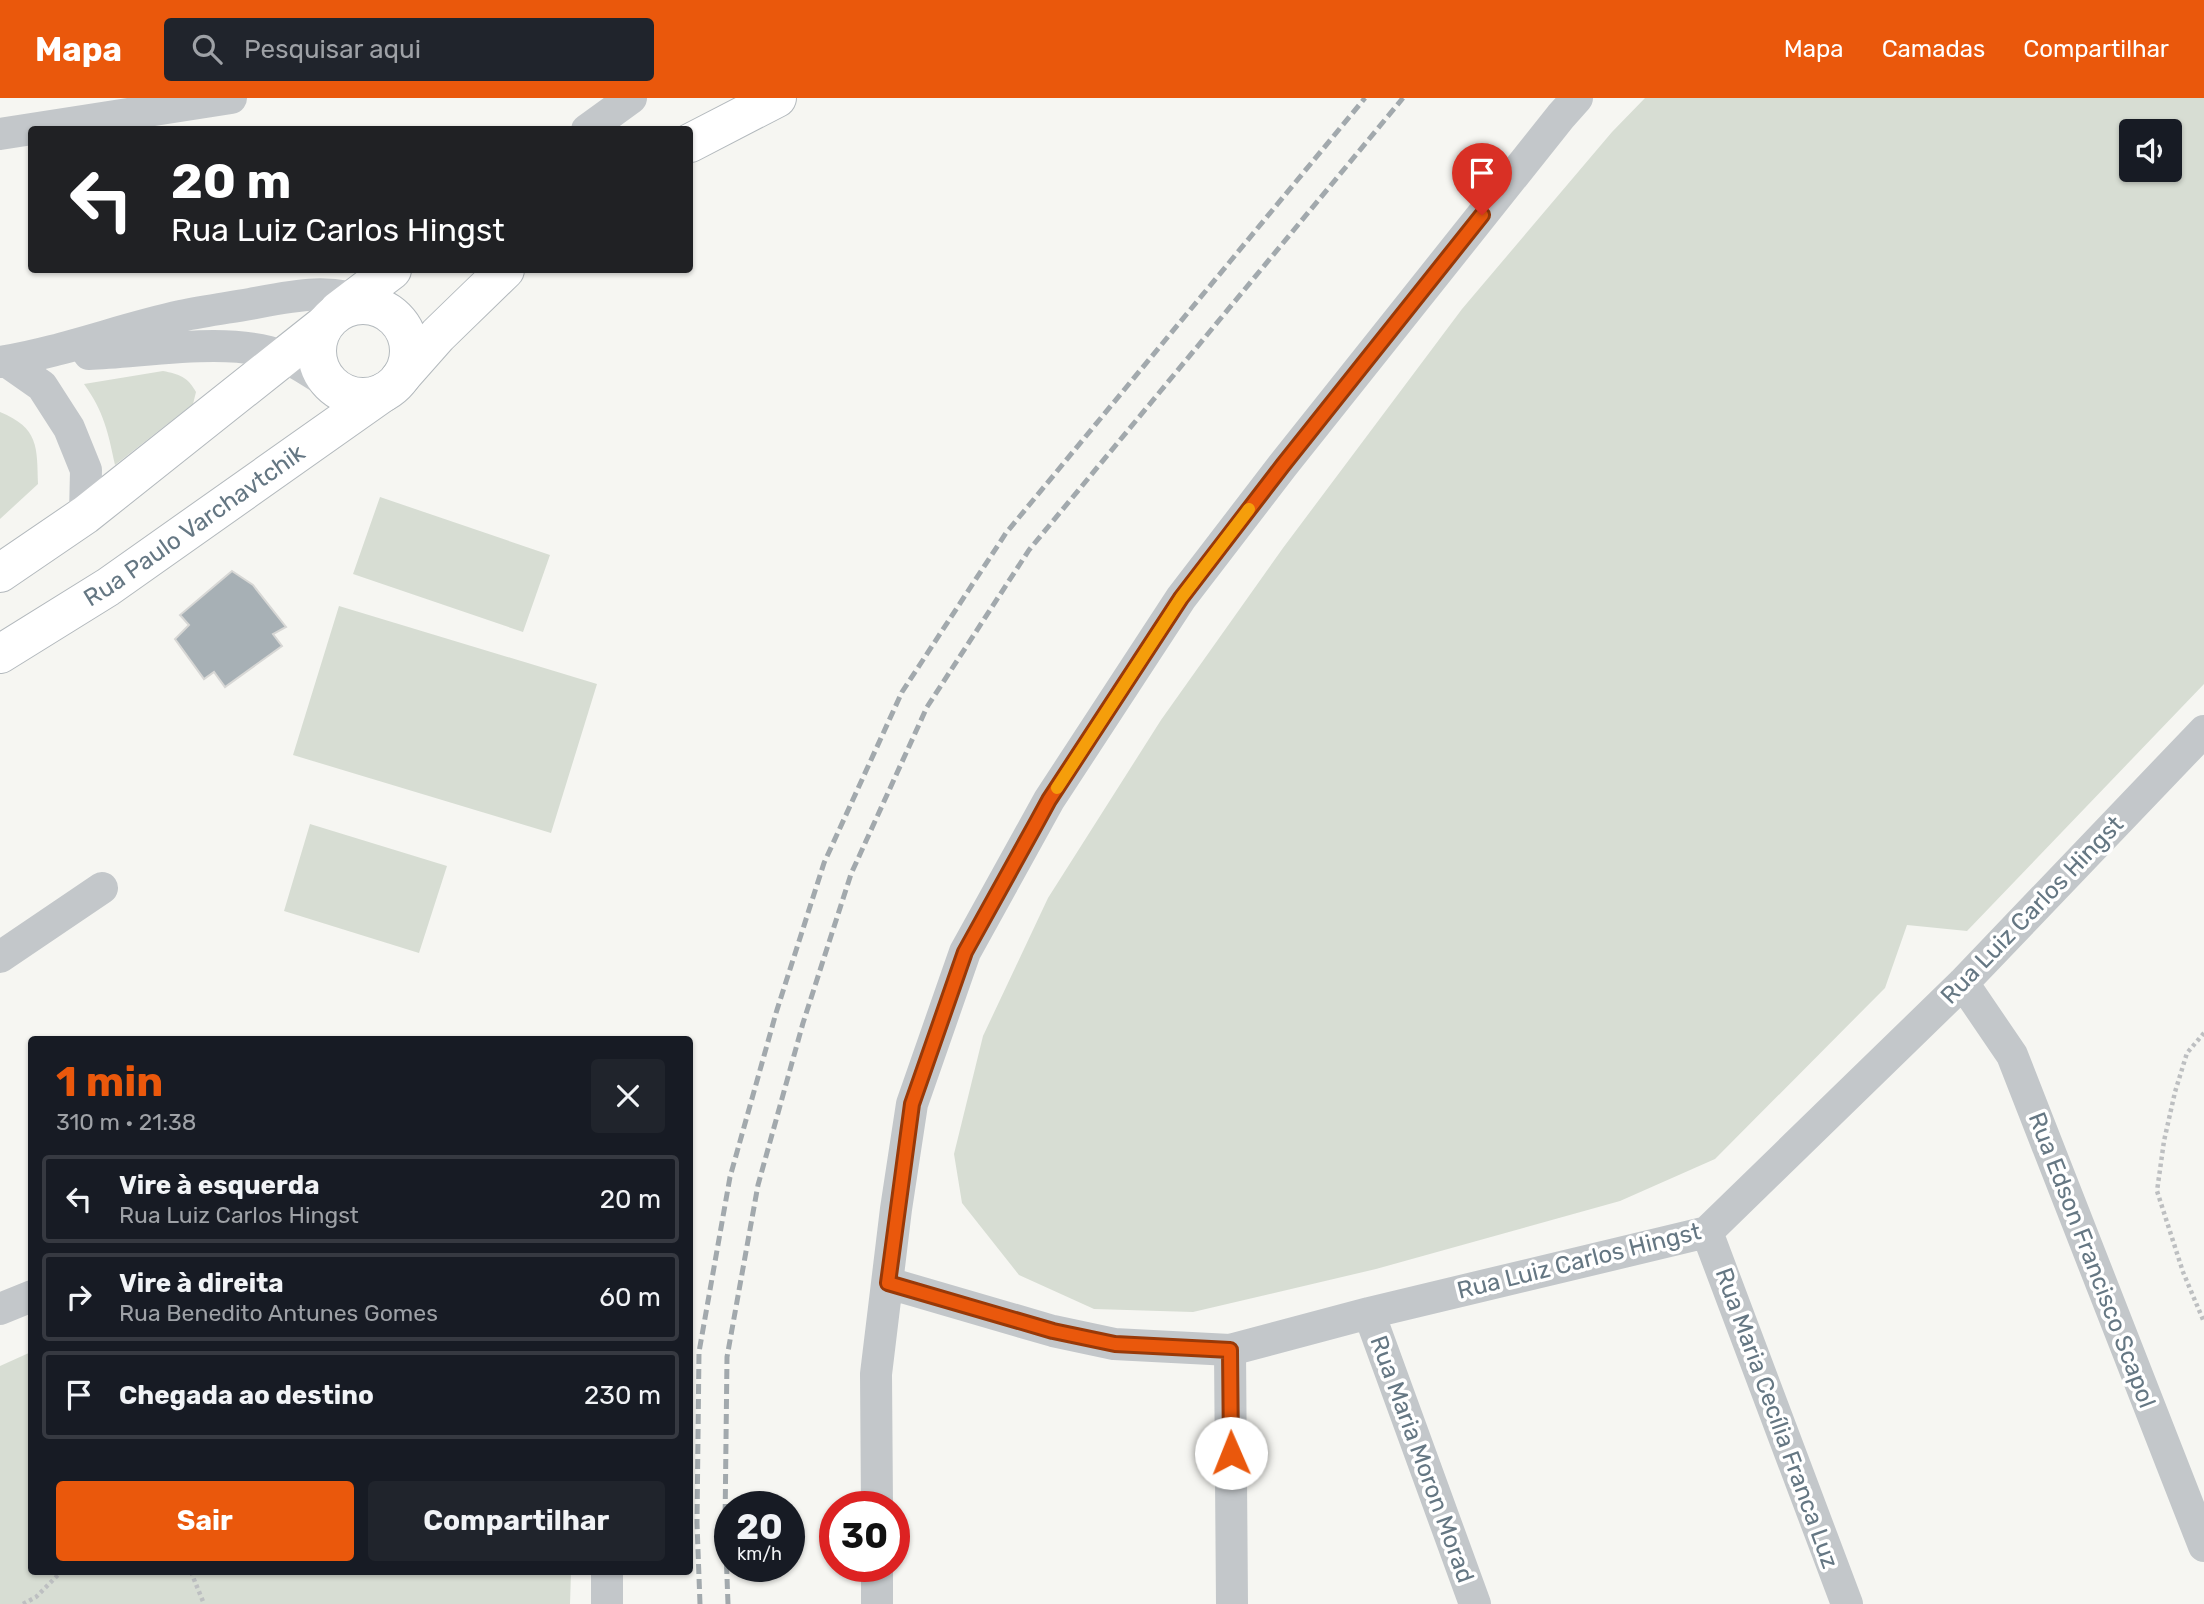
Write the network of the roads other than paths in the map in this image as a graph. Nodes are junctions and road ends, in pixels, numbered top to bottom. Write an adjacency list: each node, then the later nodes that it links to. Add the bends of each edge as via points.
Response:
1 (231, 98): 5 (street)
2 (631, 98): 6 (street)
3 (776, 98): 9 (street)
4 (1577, 98): 28 (street, via 1181,598 1049,800 965,952 912,1104)
5 (51, 126)
6 (592, 126)
7 (28, 130): 8 (street)
8 (0, 134)
9 (693, 140)
10 (389, 273): 13 (street)
11 (477, 273): 14 (street, Rua Paulo Varchavtchik)
12 (502, 273): 14 (street, Rua Paulo Varchavtchik)
13 (348, 310): 15 (street, via 329,293 304,294 181,316); 16 (street); 18 (street, via 316,350 324,376); 19 (street, via 388,311 406,331 409,358 405,371)
14 (438, 335): 19 (street, Rua Paulo Varchavtchik)
15 (38, 355): 16 (street, via 233,346); 17 (street)
16 (284, 356): 18 (street); 20 (street)
17 (3, 362): 20 (street, via 42,386 69,428 86,470)
18 (333, 386): 19 (street, via 358,397)
19 (390, 387): 22 (street, Rua Paulo Varchavtchik, via 108,587)
20 (85, 515): 21 (street)
21 (0, 573)
22 (0, 654)
23 (2204, 731): 26 (street, Rua Luiz Carlos Hingst)
24 (102, 888): 25 (street)
25 (0, 957)
26 (1963, 983): 27 (street, Rua Luiz Carlos Hingst); 34 (street, Rua Edson Francisco Scapol, via 2012,1055)
27 (1707, 1232): 31 (street, Rua Luiz Carlos Hingst); 41 (street, Rua Maria Cecília Franca Luz)
28 (888, 1283): 32 (street, Rua Luiz Carlos Hingst, via 1053,1331 1115,1344); 33 (street, via 877,1374)
29 (28, 1298): 30 (street)
30 (0, 1309)
31 (1369, 1313): 32 (street, Rua Luiz Carlos Hingst); 40 (street, Rua Maria Moron Morad)
32 (1230, 1350): 39 (street)
33 (877, 1491)
34 (2204, 1546)
35 (607, 1575): 37 (street)
36 (877, 1582): 38 (street)
37 (607, 1604)
38 (877, 1604)
39 (1232, 1604)
40 (1475, 1604)
41 (1847, 1604)

